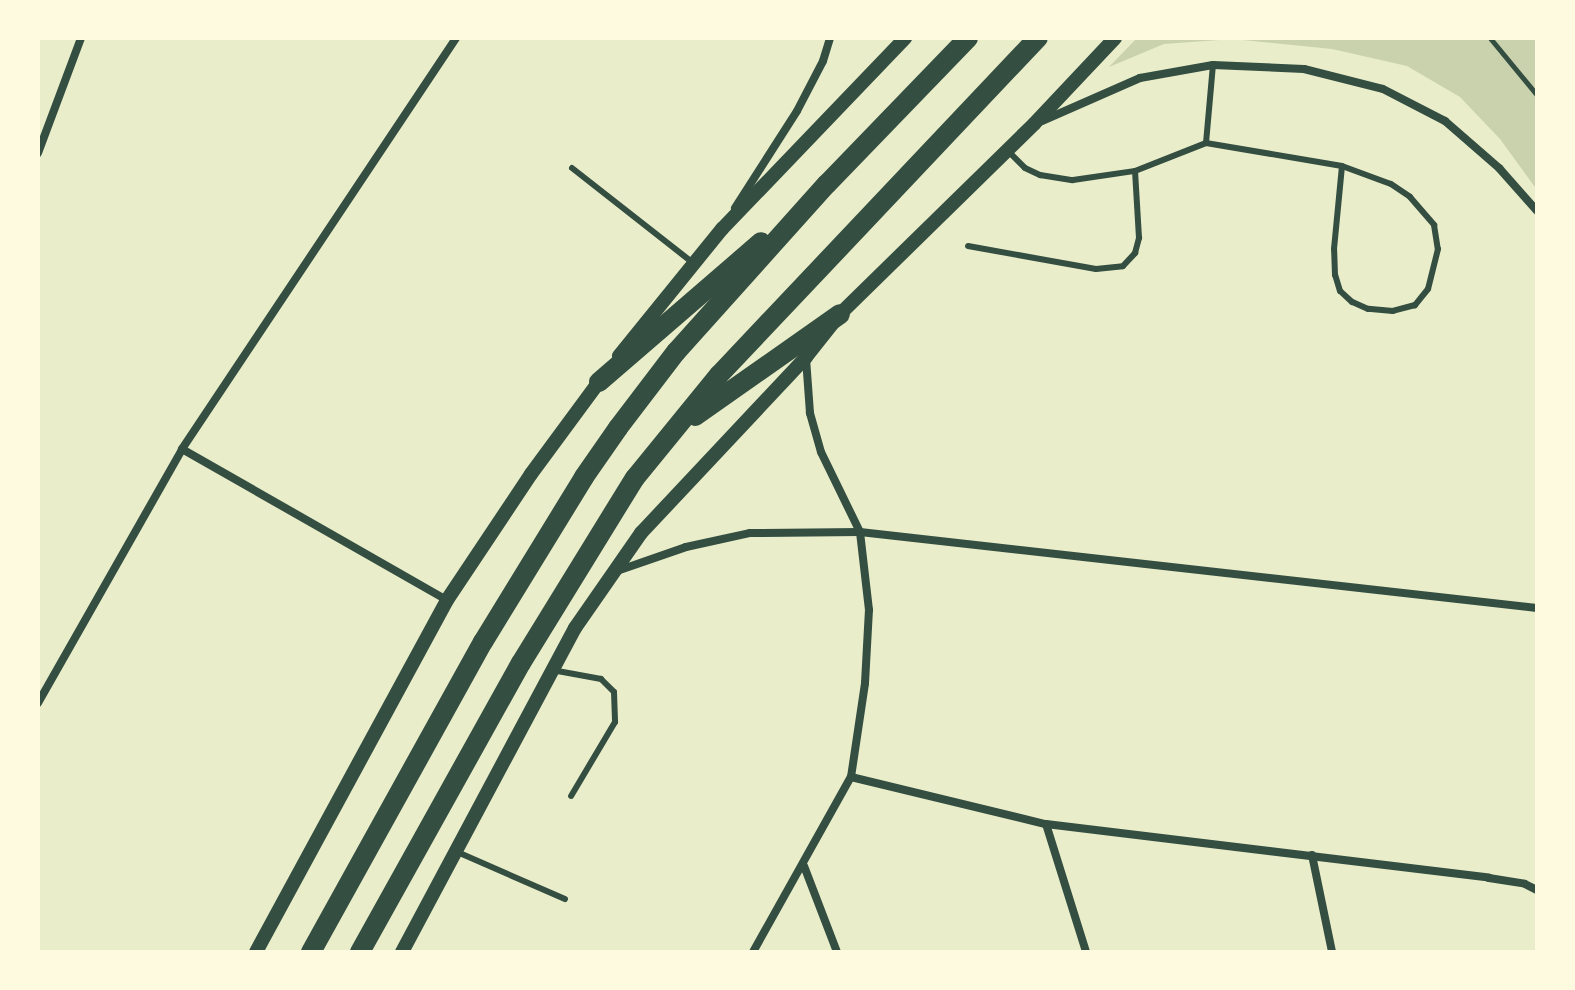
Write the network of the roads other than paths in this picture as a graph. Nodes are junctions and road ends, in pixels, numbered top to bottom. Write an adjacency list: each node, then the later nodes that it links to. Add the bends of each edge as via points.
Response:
1 (81, 38): 12 (street)
2 (456, 38): 25 (street)
3 (830, 38): 18 (street, via 797,111)
4 (905, 38): 18 (street)
5 (968, 38): 16 (main road)
6 (1038, 38): 24 (main road, via 719,375)
7 (1115, 38): 9 (street)
8 (1213, 65): 9 (street, via 1140,78); 10 (lane); 17 (street, via 1304,69 1383,89 1445,121 1499,168)
9 (1034, 124): 11 (street)
10 (1206, 143): 13 (lane); 15 (lane)
11 (1007, 150): 15 (lane, via 1025,168 1055,180); 21 (street)
12 (38, 153)
13 (1342, 166): 13 (lane, via 1391,184 1434,225 1435,267 1428,289 1415,305 1393,311 1368,309 1340,291 1334,249)
14 (572, 168): 20 (lane)
15 (1135, 171): 19 (lane, via 1139,238 1123,266 1096,269)
16 (827, 184): 23 (main road); 41 (main road, via 676,352 584,477 483,642)
17 (1537, 211)
18 (722, 229): 20 (street)
19 (968, 246)
20 (692, 262): 23 (street)
21 (840, 314): 22 (street); 24 (main road)
22 (806, 357): 26 (street, via 810,413 821,452); 27 (street, via 659,513)
23 (599, 382): 28 (street)
24 (672, 432): 42 (main road, via 588,550)
25 (182, 449): 28 (street); 31 (street)
26 (860, 532): 27 (street, via 750,533 686,547); 29 (street); 32 (street, via 869,610)
27 (610, 574): 30 (street)
28 (447, 600): 40 (street)
29 (1537, 608)
30 (552, 670): 33 (lane, via 601,679 614,692 615,722); 35 (street)
31 (38, 703)
32 (851, 777): 34 (street); 37 (street)
33 (571, 796)
34 (1046, 824): 36 (street); 46 (street)
35 (455, 851): 39 (lane); 43 (street)
36 (1312, 855): 38 (street, via 1489,878); 47 (street)
37 (804, 866): 44 (street); 45 (street)
38 (1537, 890)
39 (565, 899)
40 (256, 952)
41 (311, 952)
42 (360, 952)
43 (402, 952)
44 (753, 952)
45 (837, 952)
46 (1086, 952)
47 (1332, 952)

